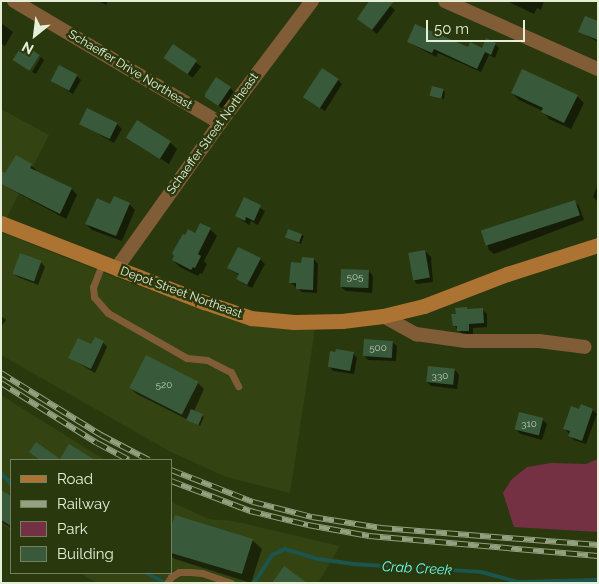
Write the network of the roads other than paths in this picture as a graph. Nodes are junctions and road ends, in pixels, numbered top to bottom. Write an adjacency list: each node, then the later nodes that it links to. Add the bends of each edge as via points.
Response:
1 (14, 1): 5 (street, Schaeffer Drive Northeast)
2 (312, 1): 5 (street, Schaeffer Street Northeast)
3 (445, 1): 4 (street)
4 (598, 69)
5 (220, 123): 9 (street, Schaeffer Street Northeast)
6 (1, 222): 8 (street, Depot Street Northeast)
7 (598, 245): 10 (street, Depot Street Northeast, via 507,274 424,306)
8 (102, 264): 9 (street, Depot Street Northeast); 12 (lane, via 93,287 94,297 108,313 188,358 207,360 231,372)
9 (118, 270): 10 (street, Depot Street Northeast, via 251,318 342,321)
10 (383, 316): 11 (street, via 416,334 466,341 538,341)
11 (585, 347)
12 (238, 386)
13 (169, 580): 14 (lane, via 179,572 202,573)
14 (231, 583)

